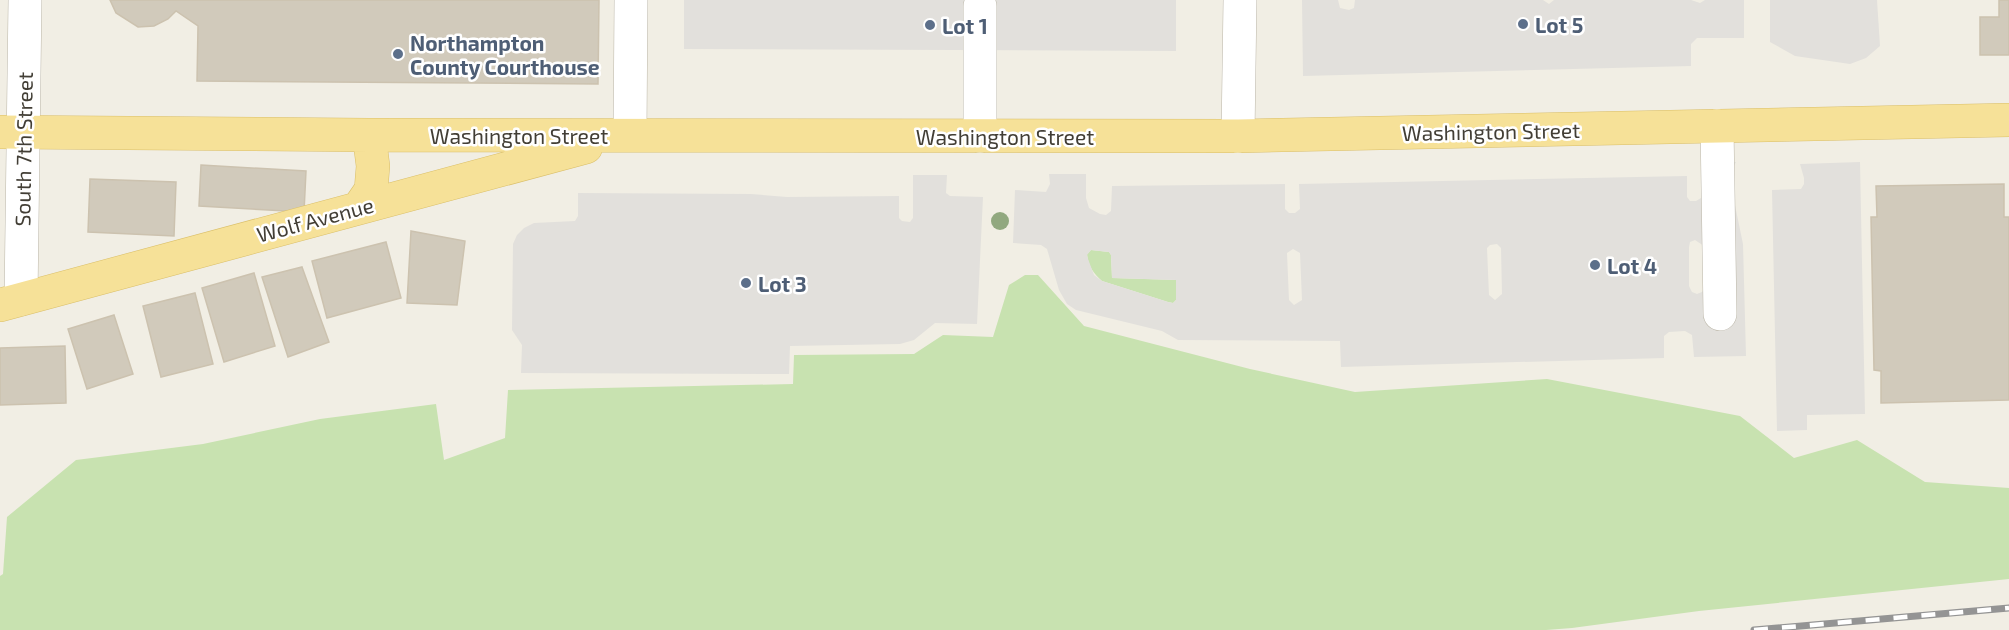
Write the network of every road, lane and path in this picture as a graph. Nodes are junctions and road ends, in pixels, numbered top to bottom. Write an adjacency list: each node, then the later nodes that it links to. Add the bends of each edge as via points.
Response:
1 (25, 0): 7 (street, South 7th Street)
2 (631, 0): 9 (street)
3 (1240, 0): 11 (street)
4 (980, 6): 10 (street)
5 (2009, 120): 6 (main road, Washington Street)
6 (1717, 126): 11 (main road, Washington Street); 14 (street)
7 (11, 132): 8 (main road, Washington Street); 13 (street, South 7th Street)
8 (369, 135): 9 (main road, Washington Street); 12 (main road, via 371,190)
9 (630, 135): 10 (main road, Washington Street); 12 (main road, Wolf Avenue)
10 (980, 136): 11 (main road, Washington Street)
11 (1238, 136)
12 (360, 206): 13 (main road, Wolf Avenue)
13 (10, 302)
14 (1720, 314)

